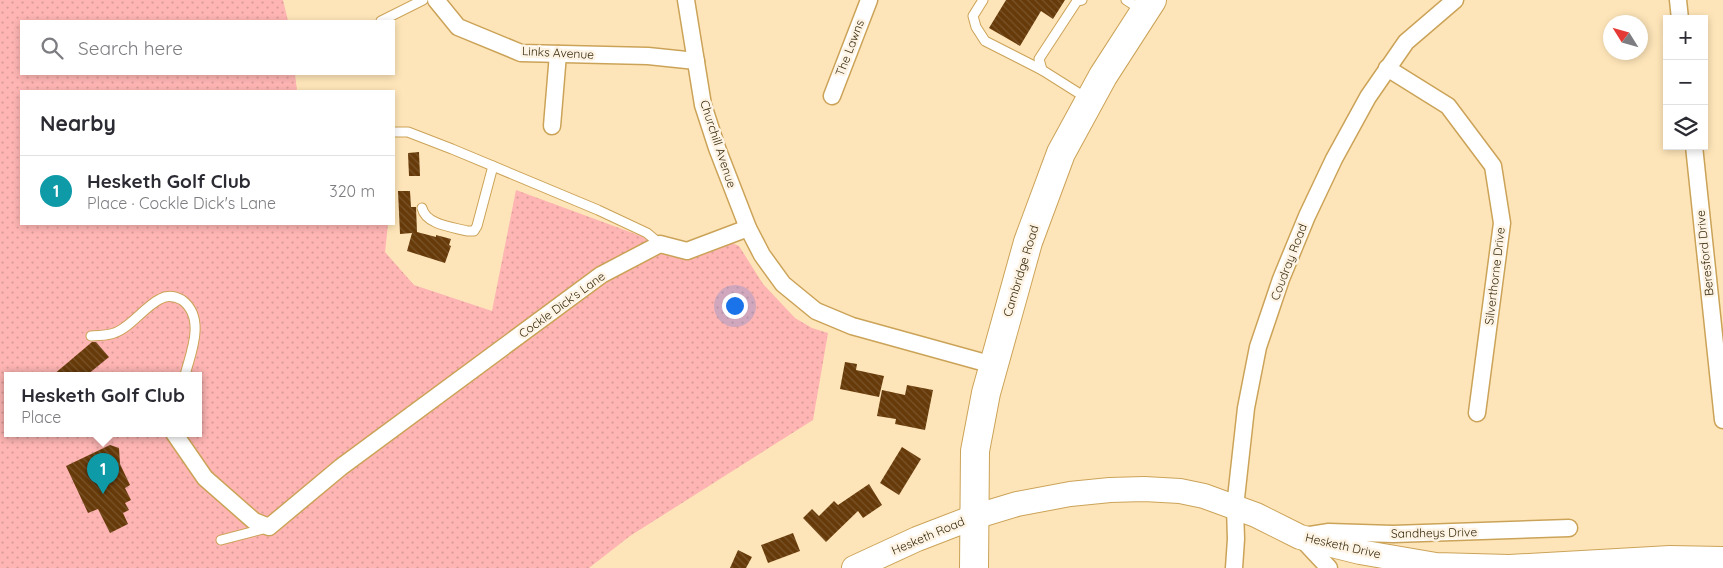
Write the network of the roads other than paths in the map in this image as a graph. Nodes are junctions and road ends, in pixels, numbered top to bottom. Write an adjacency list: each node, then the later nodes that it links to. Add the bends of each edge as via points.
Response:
1 (424, 0): 11 (lane)
2 (436, 0): 12 (street, Links Avenue, via 458,27 521,53)
3 (686, 0): 13 (street, Churchill Avenue)
4 (869, 0): 16 (street, The Lawns)
5 (983, 0): 15 (lane, via 973,16 985,41)
6 (1082, 0): 15 (lane, via 1039,59)
7 (1455, 0): 14 (street, Coudray Road, via 1406,42)
8 (1678, 0): 10 (street)
9 (1141, 4): 17 (highway, Cambridge Road)
10 (1680, 15)
11 (384, 20)
12 (558, 54): 13 (street, Links Avenue, via 648,56); 18 (street)
13 (696, 61): 23 (street, Churchill Avenue, via 703,105)
14 (1387, 68): 28 (street, Silverthorne Drive, via 1448,106 1493,166 1502,223); 31 (street, Coudray Road, via 1338,151 1281,279 1258,347 1246,408)
15 (1042, 70): 17 (lane)
16 (831, 96)
17 (1090, 100): 26 (highway, Cambridge Road, via 1061,153 1028,242)
18 (552, 126)
19 (395, 132): 21 (lane, via 408,132)
20 (1694, 150): 29 (street, Beresford Drive)
21 (493, 166): 22 (lane, via 474,231 429,220); 24 (lane, via 598,210 647,233)
22 (422, 208)
23 (748, 228): 24 (street, via 687,251); 26 (street, via 783,284 816,311 852,326)
24 (660, 244): 33 (street, Cockle Dick's Lane, via 601,275 340,468)
25 (91, 336): 27 (lane, via 119,331 161,298 180,299 190,309 195,323)
26 (993, 365): 32 (highway, Cambridge Road, via 975,451)
27 (186, 372)
28 (1477, 413)
29 (1723, 420)
30 (177, 437): 33 (street, via 205,478 254,522)
31 (1235, 507): 32 (street, Hesketh Drive, via 1180,492 1110,490 1017,504); 35 (street, Hesketh Drive); 40 (street, Coudray Road)
32 (974, 516): 38 (street, Hesketh Road); 39 (highway, Cambridge Road)
33 (269, 527): 36 (lane)
34 (1569, 528): 35 (street, Sandheys Drive, via 1393,534 1329,532)
35 (1300, 537): 37 (street, Hesketh Drive, via 1360,552 1436,565 1509,567 1670,558); 41 (street)
36 (221, 540)
37 (1723, 560)
38 (854, 568)
39 (974, 568)
40 (1234, 568)
41 (1329, 568)

